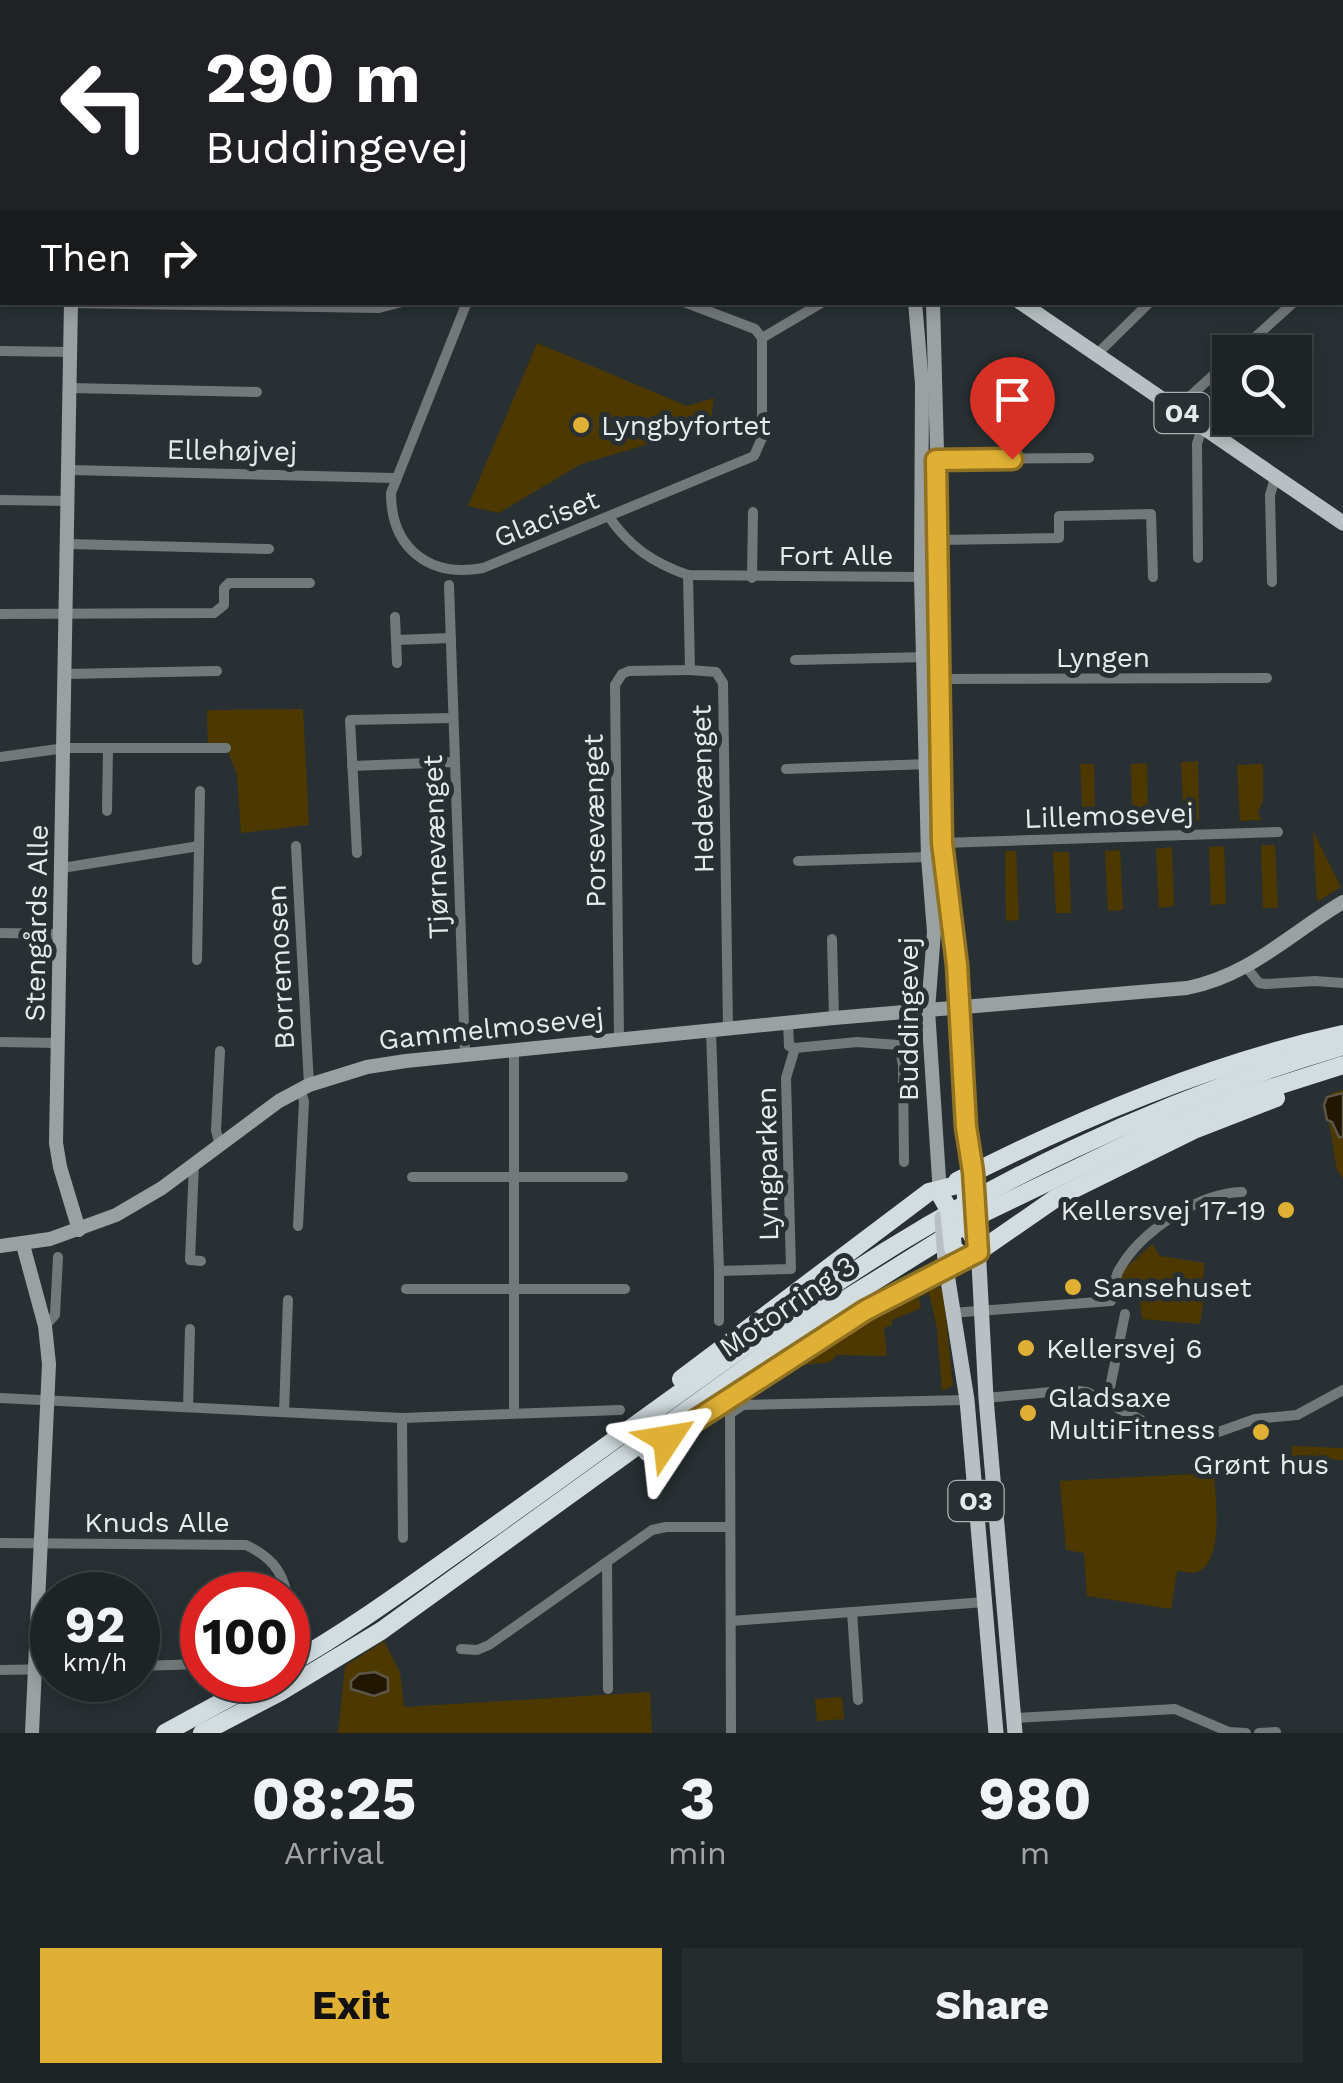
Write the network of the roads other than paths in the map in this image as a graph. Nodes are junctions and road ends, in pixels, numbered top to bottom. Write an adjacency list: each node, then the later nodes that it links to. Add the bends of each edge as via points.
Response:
1 (71, 305): 16 (street, Stengårds Alle)
2 (194, 305): 3 (street)
3 (390, 305)
4 (466, 305): 25 (street, Glaciset)
5 (692, 305): 13 (street, via 755,328)
6 (818, 305): 13 (street)
7 (915, 305): 37 (street, Buddingevej, via 922,384)
8 (933, 305): 23 (street, Buddingevej)
9 (1025, 305): 14 (main road, O4)
10 (1147, 305): 14 (street)
11 (1291, 305): 12 (street)
12 (1258, 335)
13 (762, 338): 30 (street, Glaciset, via 762,438 754,456)
14 (1101, 349): 20 (main road, O4)
15 (0, 351): 16 (street)
16 (70, 352): 18 (street, Stengårds Alle)
17 (1212, 376): 20 (street)
18 (70, 388): 19 (street); 24 (street, Stengårds Alle)
19 (257, 392)
20 (1176, 409): 21 (main road, O4)
21 (1202, 428): 26 (main road, O4); 35 (street)
22 (1088, 458): 23 (street)
23 (936, 460): 32 (street, Buddingevej)
24 (70, 470): 25 (street, Ellehøjvej); 28 (street, Stengårds Alle)
25 (394, 478): 30 (street, Glaciset, via 391,508 400,537 421,559 450,570 483,568)
26 (1275, 478): 31 (main road, O4); 40 (street)
27 (0, 500): 28 (street)
28 (69, 501): 33 (street, Stengårds Alle)
29 (753, 512): 39 (street, Fort Alle)
30 (609, 517): 36 (street, Fort Alle, via 640,552)
31 (1343, 523)
32 (940, 540): 38 (street, via 1059,538 1059,516 1152,514); 48 (street, Buddingevej)
33 (68, 544): 34 (street); 44 (street, Stengårds Alle)
34 (269, 549)
35 (1198, 558)
36 (688, 575): 39 (street, Fort Alle); 51 (street, Hedevænget)
37 (921, 577): 39 (street, Fort Alle); 48 (street, Buddingevej)
38 (1153, 577)
39 (752, 578)
40 (1272, 582)
41 (310, 583): 44 (street, via 228,584 224,605 214,613)
42 (449, 585): 46 (street, Tjørnevænget)
43 (0, 614): 44 (street)
44 (67, 615): 53 (street, Stengårds Alle)
45 (395, 617): 47 (street)
46 (451, 638): 47 (street); 56 (street, Tjørnevænget)
47 (396, 640): 50 (street)
48 (932, 657): 49 (street); 55 (street, Buddingevej); 62 (street, Buddingevej)
49 (795, 660)
50 (397, 663)
51 (690, 670): 86 (street, Hedevænget, via 716,672 723,684); 89 (street, Porsevænget, via 629,671 615,685)
52 (217, 671): 53 (street)
53 (66, 674): 57 (street, Stengårds Alle)
54 (1267, 678): 55 (street, Lyngen)
55 (939, 679): 62 (street, Buddingevej)
56 (453, 718): 61 (street, Tjørnevænget); 63 (street, via 350,720)
57 (65, 748): 58 (street); 60 (street); 74 (street, Stengårds Alle)
58 (108, 748): 59 (street); 66 (street)
59 (226, 748)
60 (0, 757)
61 (454, 762): 63 (street); 96 (street, Tjørnevænget)
62 (933, 764): 64 (street); 68 (street, Buddingevej); 72 (street, Buddingevej)
63 (352, 766): 71 (street)
64 (786, 769)
65 (200, 791): 69 (street)
66 (107, 811)
67 (1278, 832): 68 (street, Lillemosevej)
68 (942, 843): 82 (street, Buddingevej)
69 (199, 846): 74 (street); 79 (street)
70 (296, 846): 99 (street, Borremosen)
71 (357, 853)
72 (928, 857): 73 (street); 83 (street, Buddingevej, via 934,932)
73 (798, 861)
74 (62, 868): 77 (street, Stengårds Alle)
75 (1343, 902): 80 (street, Gammelmosevej)
76 (0, 934): 77 (street)
77 (61, 934): 91 (street, Stengårds Alle)
78 (832, 938): 84 (street)
79 (197, 960)
80 (1247, 968): 81 (street, via 1259,983); 82 (street, Gammelmosevej, via 1187,988)
81 (1343, 983)
82 (958, 1007): 83 (street, Gammelmosevej); 106 (street, Buddingevej, via 966,1127)
83 (928, 1010): 84 (street, Gammelmosevej); 106 (street, Buddingevej)
84 (834, 1018): 85 (street, Gammelmosevej)
85 (788, 1022): 86 (street, Gammelmosevej); 93 (street, via 789,1046)
86 (728, 1028): 87 (street, Gammelmosevej)
87 (711, 1030): 89 (street, Gammelmosevej); 115 (street, Lyngparken)
88 (1343, 1034): 106 (highway, via 1127,1102)
89 (620, 1039): 95 (street, Gammelmosevej)
90 (0, 1042): 91 (street)
91 (58, 1043): 109 (street, Stengårds Alle, via 56,1142)
92 (1343, 1046): 138 (highway, Motorring 3, via 1148,1115 930,1224)
93 (795, 1048): 101 (street, via 899,1045); 115 (street, Lyngparken, via 786,1078 790,1269)
94 (220, 1050): 100 (street)
95 (514, 1050): 96 (street, Gammelmosevej); 104 (street)
96 (466, 1054): 99 (street, Gammelmosevej, via 367,1068)
97 (1343, 1065): 137 (highway, Motorring 3, via 1150,1133 984,1213 809,1322)
98 (1343, 1076): 112 (highway, via 1196,1129)
99 (305, 1087): 100 (street, Gammelmosevej); 108 (street, Borremosen)
100 (219, 1144): 102 (street, Gammelmosevej)
101 (904, 1162)
102 (194, 1163): 109 (street, Gammelmosevej, via 151,1196); 114 (street, via 190,1260)
103 (412, 1177): 104 (street)
104 (514, 1177): 105 (street); 116 (street)
105 (623, 1178)
106 (956, 1183): 112 (main road, Buddingevej / O3, bridge); 112 (highway, bridge, via 949,1210 953,1248); 138 (highway, via 601,1439)
107 (1242, 1192): 120 (street, via 1205,1198 1160,1227 1120,1268 1112,1301)
108 (298, 1226)
109 (79, 1230): 110 (street, Gammelmosevej)
110 (24, 1244): 111 (street, Gammelmosevej); 124 (street)
111 (0, 1246)
112 (961, 1256): 120 (main road, Buddingevej / O3); 121 (main road, Buddingevej / O3); 137 (highway)
113 (58, 1257): 124 (street, via 55,1315)
114 (200, 1261)
115 (719, 1271): 123 (street, Lyngparken)
116 (514, 1289): 117 (street); 118 (street); 135 (street)
117 (625, 1289)
118 (406, 1290)
119 (288, 1300): 134 (street)
120 (981, 1310): 121 (street); 128 (main road, Buddingevej / O3)
121 (951, 1313): 130 (main road, Buddingevej / O3)
122 (1125, 1314): 131 (street)
123 (719, 1321)
124 (45, 1326): 129 (street)
125 (190, 1329): 132 (street)
126 (1343, 1390): 131 (street, via 1297,1415 1255,1418 1194,1438 1164,1432)
127 (0, 1398): 129 (street)
128 (986, 1398): 131 (street, via 1072,1390); 157 (main road, Buddingevej / O3)
129 (48, 1400): 132 (street); 142 (street)
130 (968, 1400): 139 (street, via 738,1407 728,1418); 146 (main road, Buddingevej / O3)
131 (1107, 1402)
132 (188, 1407): 134 (street)
133 (620, 1410): 135 (street, via 600,1417)
134 (284, 1412): 136 (street)
135 (514, 1413): 136 (street)
136 (402, 1418): 140 (street)
137 (566, 1496): 161 (highway, Motorring 3, via 381,1631)
138 (529, 1502): 150 (highway, Motorring 3)
139 (730, 1527): 143 (street, via 659,1528); 148 (street)
140 (404, 1538)
141 (0, 1543): 142 (street, Knuds Alle)
142 (41, 1545): 144 (street); 145 (street, Knuds Alle, via 246,1545)
143 (606, 1562): 149 (street, via 489,1646); 153 (street)
144 (40, 1572)
145 (278, 1572)
146 (986, 1602): 147 (street); 163 (main road, Buddingevej / O3)
147 (852, 1612): 148 (street); 154 (street)
148 (731, 1621): 162 (street)
149 (461, 1649)
150 (310, 1651)
151 (30, 1669): 152 (street)
152 (0, 1670)
153 (608, 1689)
154 (858, 1700)
155 (33, 1702): 159 (street)
156 (222, 1702): 160 (highway)
157 (1014, 1725): 164 (street, Buddingevej, via 1176,1708)
158 (1276, 1732): 165 (street)
159 (32, 1733)
160 (165, 1733)
161 (202, 1733)
162 (731, 1733)
163 (996, 1733)
164 (1246, 1733)
165 (1259, 1733)

